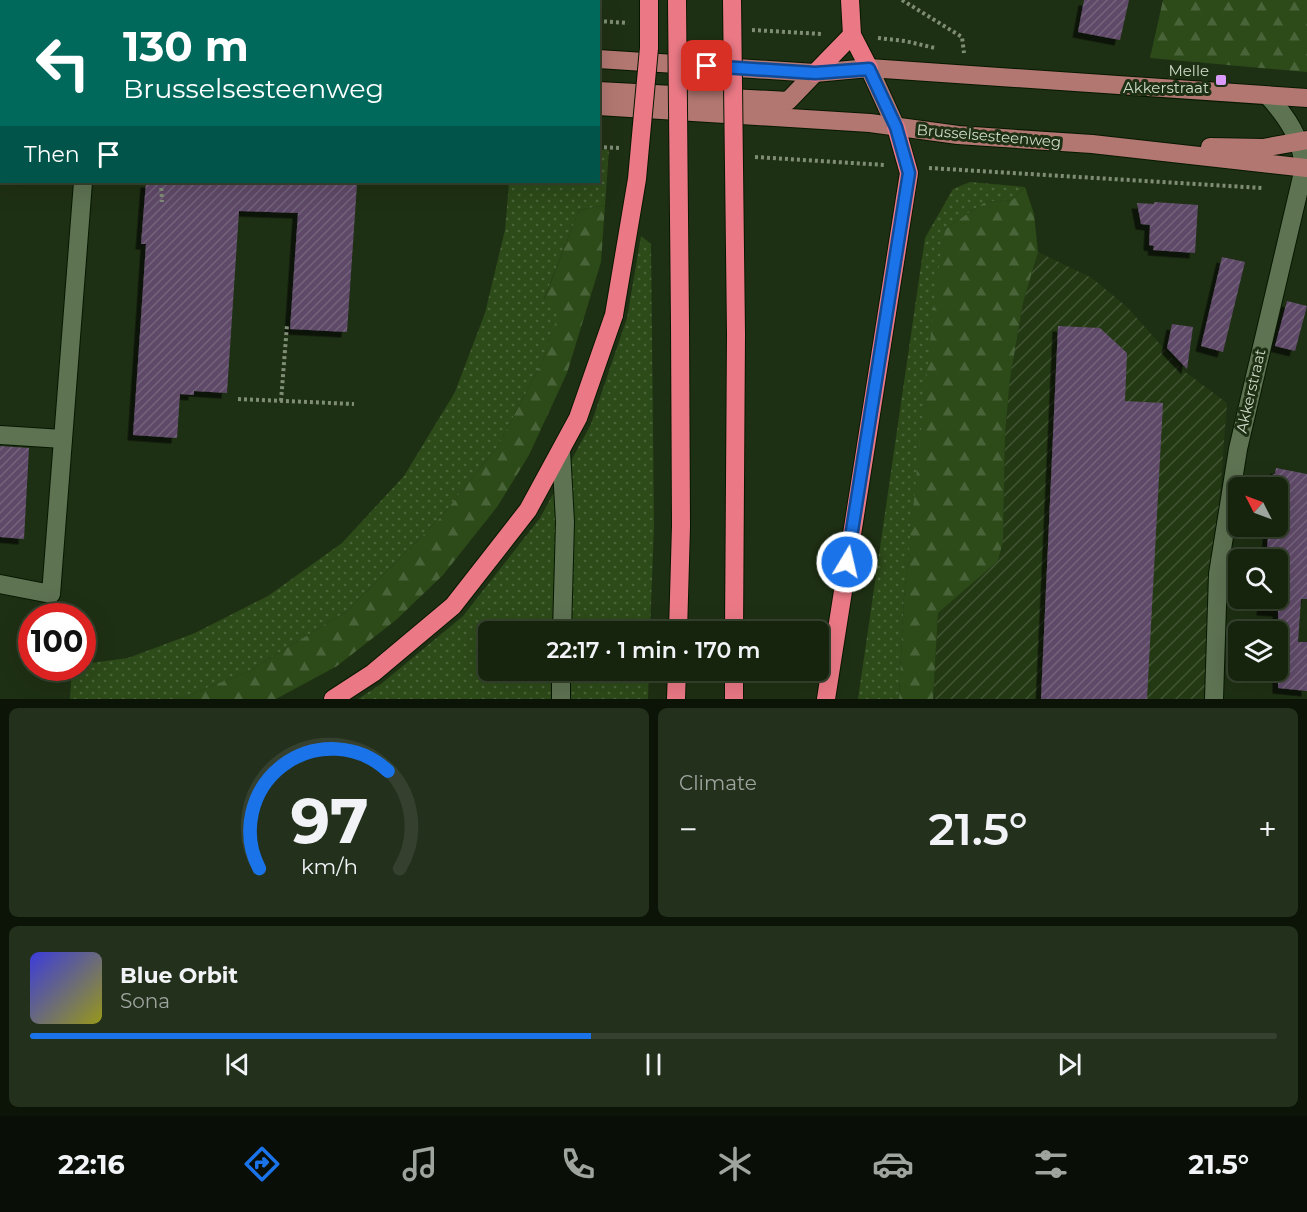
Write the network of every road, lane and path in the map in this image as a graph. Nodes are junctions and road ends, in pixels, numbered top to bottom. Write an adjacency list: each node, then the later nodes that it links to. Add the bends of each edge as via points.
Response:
1 (649, 0): 40 (highway, bridge, via 649,48 637,179 614,315 578,418)
2 (677, 0): 43 (highway, bridge)
3 (732, 0): 44 (highway, bridge)
4 (850, 0): 9 (highway)
5 (902, 0): 12 (path, via 962,37)
6 (600, 21): 7 (path)
7 (633, 23)
8 (747, 30): 9 (path)
9 (852, 35): 10 (path); 15 (highway); 16 (highway)
10 (943, 49)
11 (953, 50): 12 (path)
12 (963, 51): 13 (path); 17 (path)
13 (975, 51)
14 (600, 59): 16 (main road)
15 (869, 69): 16 (main road); 17 (main road); 22 (main road)
16 (815, 73): 18 (main road, via 788,101)
17 (965, 75): 19 (main road)
18 (600, 91)
19 (1268, 96): 20 (main road); 23 (street, Akkerstraat)
20 (1307, 98)
21 (600, 106): 22 (main road, Brusselsesteenweg)
22 (896, 127): 24 (main road, Brusselsesteenweg); 28 (highway)
23 (1303, 140): 24 (main road, via 1263,148); 29 (street, Akkerstraat)
24 (1092, 144): 29 (main road, Brusselsesteenweg)
25 (600, 147): 26 (path)
26 (622, 148)
27 (753, 157): 28 (path)
28 (907, 166): 32 (path); 52 (highway, via 909,173)
29 (1306, 167): 32 (street, Akkerstraat)
30 (83, 183): 39 (street)
31 (161, 183): 33 (path)
32 (1299, 190): 53 (street, Akkerstraat, via 1238,448 1218,574)
33 (162, 202)
34 (287, 325): 36 (path)
35 (238, 399): 36 (path)
36 (281, 401): 37 (path)
37 (354, 404)
38 (0, 435): 39 (street)
39 (63, 439): 41 (street, via 51,594)
40 (561, 450): 42 (street, via 565,522); 48 (highway, via 528,510 453,606 373,673)
41 (0, 584)
42 (562, 621)
43 (678, 621)
44 (734, 621)
45 (561, 681): 49 (street)
46 (677, 681): 50 (highway)
47 (734, 681): 51 (highway)
48 (333, 699)
49 (561, 699)
50 (676, 699)
51 (734, 699)
52 (826, 699)
53 (1214, 699)

